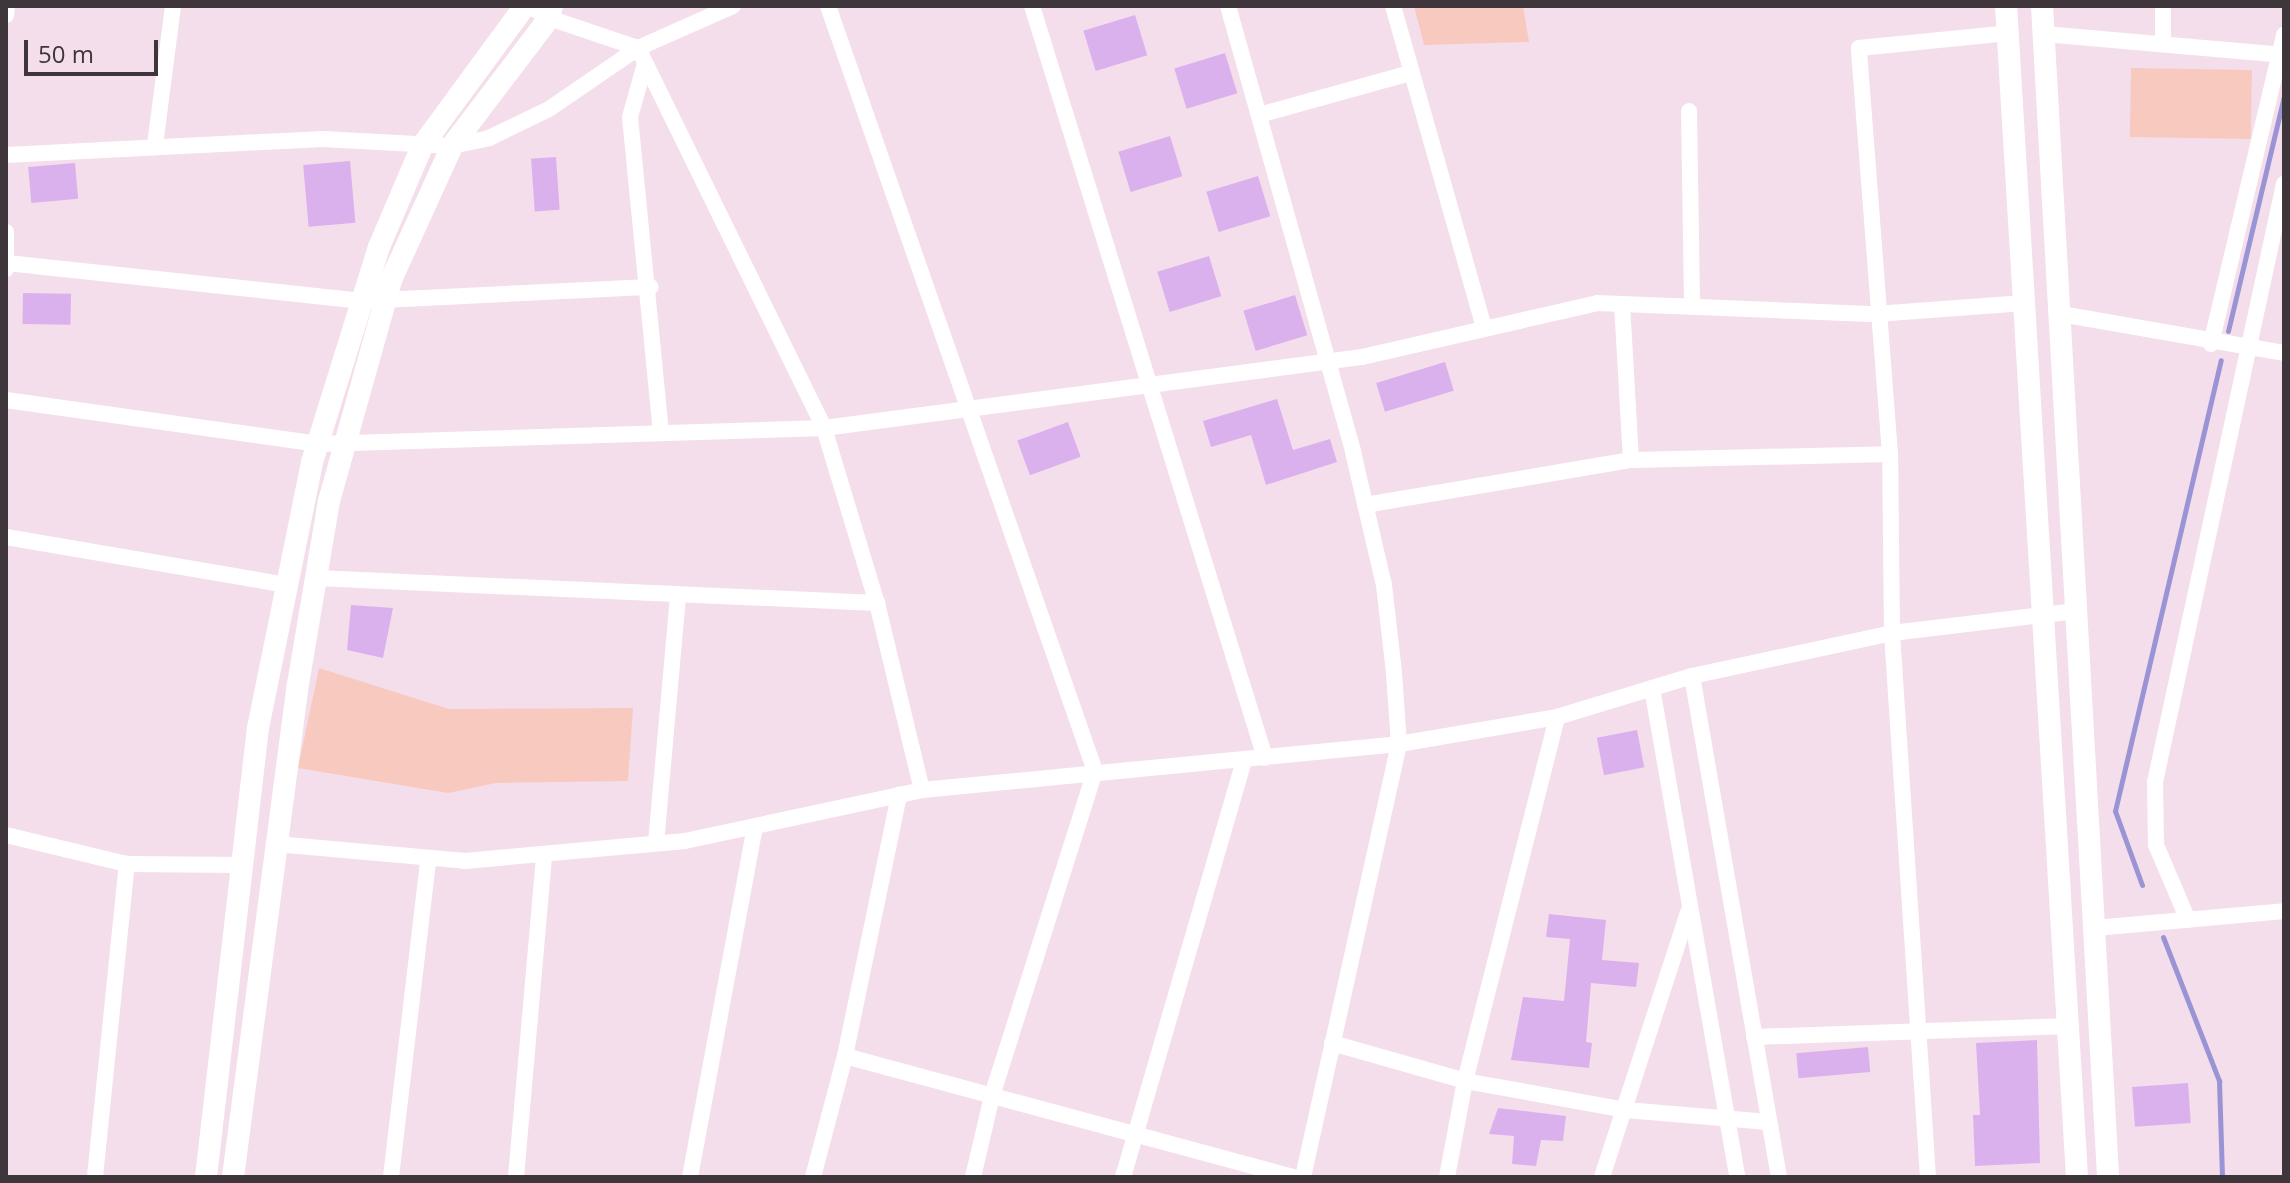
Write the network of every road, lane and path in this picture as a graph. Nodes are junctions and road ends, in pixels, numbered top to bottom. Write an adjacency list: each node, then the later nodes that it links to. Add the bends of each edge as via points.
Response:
1 (7, 6): 13 (street)
2 (173, 6): 24 (street)
3 (527, 6): 12 (street); 25 (street)
4 (733, 6): 18 (street)
5 (828, 6): 46 (street)
6 (1032, 6): 44 (street)
7 (1228, 6): 23 (street)
8 (1393, 6): 21 (street)
9 (2006, 6): 14 (street)
10 (2042, 6): 15 (street)
11 (2163, 6): 17 (street)
12 (550, 12): 18 (street); 26 (street)
13 (6, 15)
14 (2008, 33): 34 (street); 37 (street, via 1859,48)
15 (2044, 34): 17 (street); 38 (street)
16 (2284, 34): 19 (street)
17 (2163, 44): 19 (street)
18 (638, 48): 20 (street); 26 (street, via 549,109 489,138)
19 (2282, 54): 40 (street)
20 (644, 67): 31 (street, via 630,117); 47 (street)
21 (1410, 73): 23 (street); 39 (street)
22 (1689, 111): 36 (street)
23 (1259, 115): 43 (street)
24 (155, 145): 25 (street, via 323,139); 27 (street)
25 (422, 146): 26 (street); 33 (street)
26 (452, 146): 32 (street)
27 (6, 155)
28 (2284, 184): 41 (street)
29 (6, 232): 30 (street)
30 (6, 266): 33 (street)
31 (651, 287): 32 (street); 48 (street)
32 (386, 299): 33 (street); 50 (street)
33 (362, 301): 49 (street)
34 (2025, 303): 37 (street); 60 (street)
35 (1622, 304): 36 (street); 39 (street, via 1597,303); 52 (street)
36 (1692, 307): 37 (street)
37 (1876, 314): 51 (street)
38 (2061, 314): 40 (street); 59 (street)
39 (1484, 327): 43 (street)
40 (2211, 344): 41 (street)
41 (2249, 349): 42 (street); 81 (street, via 2155,782 2156,845)
42 (2284, 353)
43 (1329, 362): 44 (street); 53 (street)
44 (1147, 386): 46 (street); 66 (street)
45 (6, 400): 49 (street)
46 (966, 409): 47 (street); 68 (street)
47 (824, 428): 48 (street); 58 (street)
48 (661, 432): 50 (street)
49 (319, 444): 50 (street); 56 (street)
50 (348, 445): 55 (street, via 329,501)
51 (1890, 454): 52 (street); 61 (street)
52 (1631, 460): 53 (street)
53 (1365, 505): 65 (street, via 1384,585)
54 (6, 537): 56 (street)
55 (316, 578): 57 (street); 74 (street)
56 (287, 585): 78 (street, via 258,728)
57 (678, 596): 58 (street); 73 (street)
58 (877, 603): 69 (street)
59 (2077, 611): 60 (street); 82 (street)
60 (2046, 613): 61 (street); 83 (street)
61 (1892, 633): 62 (street); 84 (street)
62 (1692, 676): 63 (street); 85 (street)
63 (1652, 688): 64 (street); 79 (street)
64 (1557, 717): 65 (street); 88 (street)
65 (1399, 744): 66 (street); 86 (street)
66 (1265, 758): 67 (street)
67 (1244, 760): 68 (street); 93 (street)
68 (1095, 771): 69 (street); 89 (street)
69 (922, 790): 70 (street)
70 (899, 795): 71 (street); 87 (street)
71 (755, 826): 73 (street); 99 (street)
72 (6, 835): 77 (street)
73 (656, 843): 75 (street)
74 (276, 844): 76 (street); 96 (street)
75 (544, 854): 76 (street); 98 (street)
76 (428, 860): 97 (street)
77 (127, 864): 78 (street); 94 (street)
78 (242, 865): 95 (street)
79 (1690, 907): 90 (street); 91 (street)
80 (2284, 911): 81 (street)
81 (2188, 920): 82 (street)
82 (2095, 928): 111 (street)
83 (2071, 1026): 84 (street); 110 (street)
84 (1918, 1030): 85 (street); 109 (street)
85 (1754, 1037): 92 (street)
86 (1332, 1043): 88 (street); 104 (street)
87 (845, 1056): 89 (street); 100 (street)
88 (1465, 1081): 90 (street); 105 (street)
89 (992, 1096): 93 (street); 101 (street)
90 (1626, 1110): 91 (street); 106 (street)
91 (1727, 1119): 92 (street); 107 (street)
92 (1768, 1122): 108 (street)
93 (1132, 1134): 102 (street); 103 (street)
94 (95, 1177)
95 (206, 1177)
96 (233, 1177)
97 (391, 1177)
98 (516, 1177)
99 (690, 1177)
100 (813, 1177)
101 (973, 1177)
102 (1123, 1177)
103 (1292, 1177)
104 (1303, 1177)
105 (1447, 1177)
106 (1602, 1177)
107 (1737, 1177)
108 (1779, 1177)
109 (1928, 1177)
110 (2077, 1177)
111 (2108, 1177)

